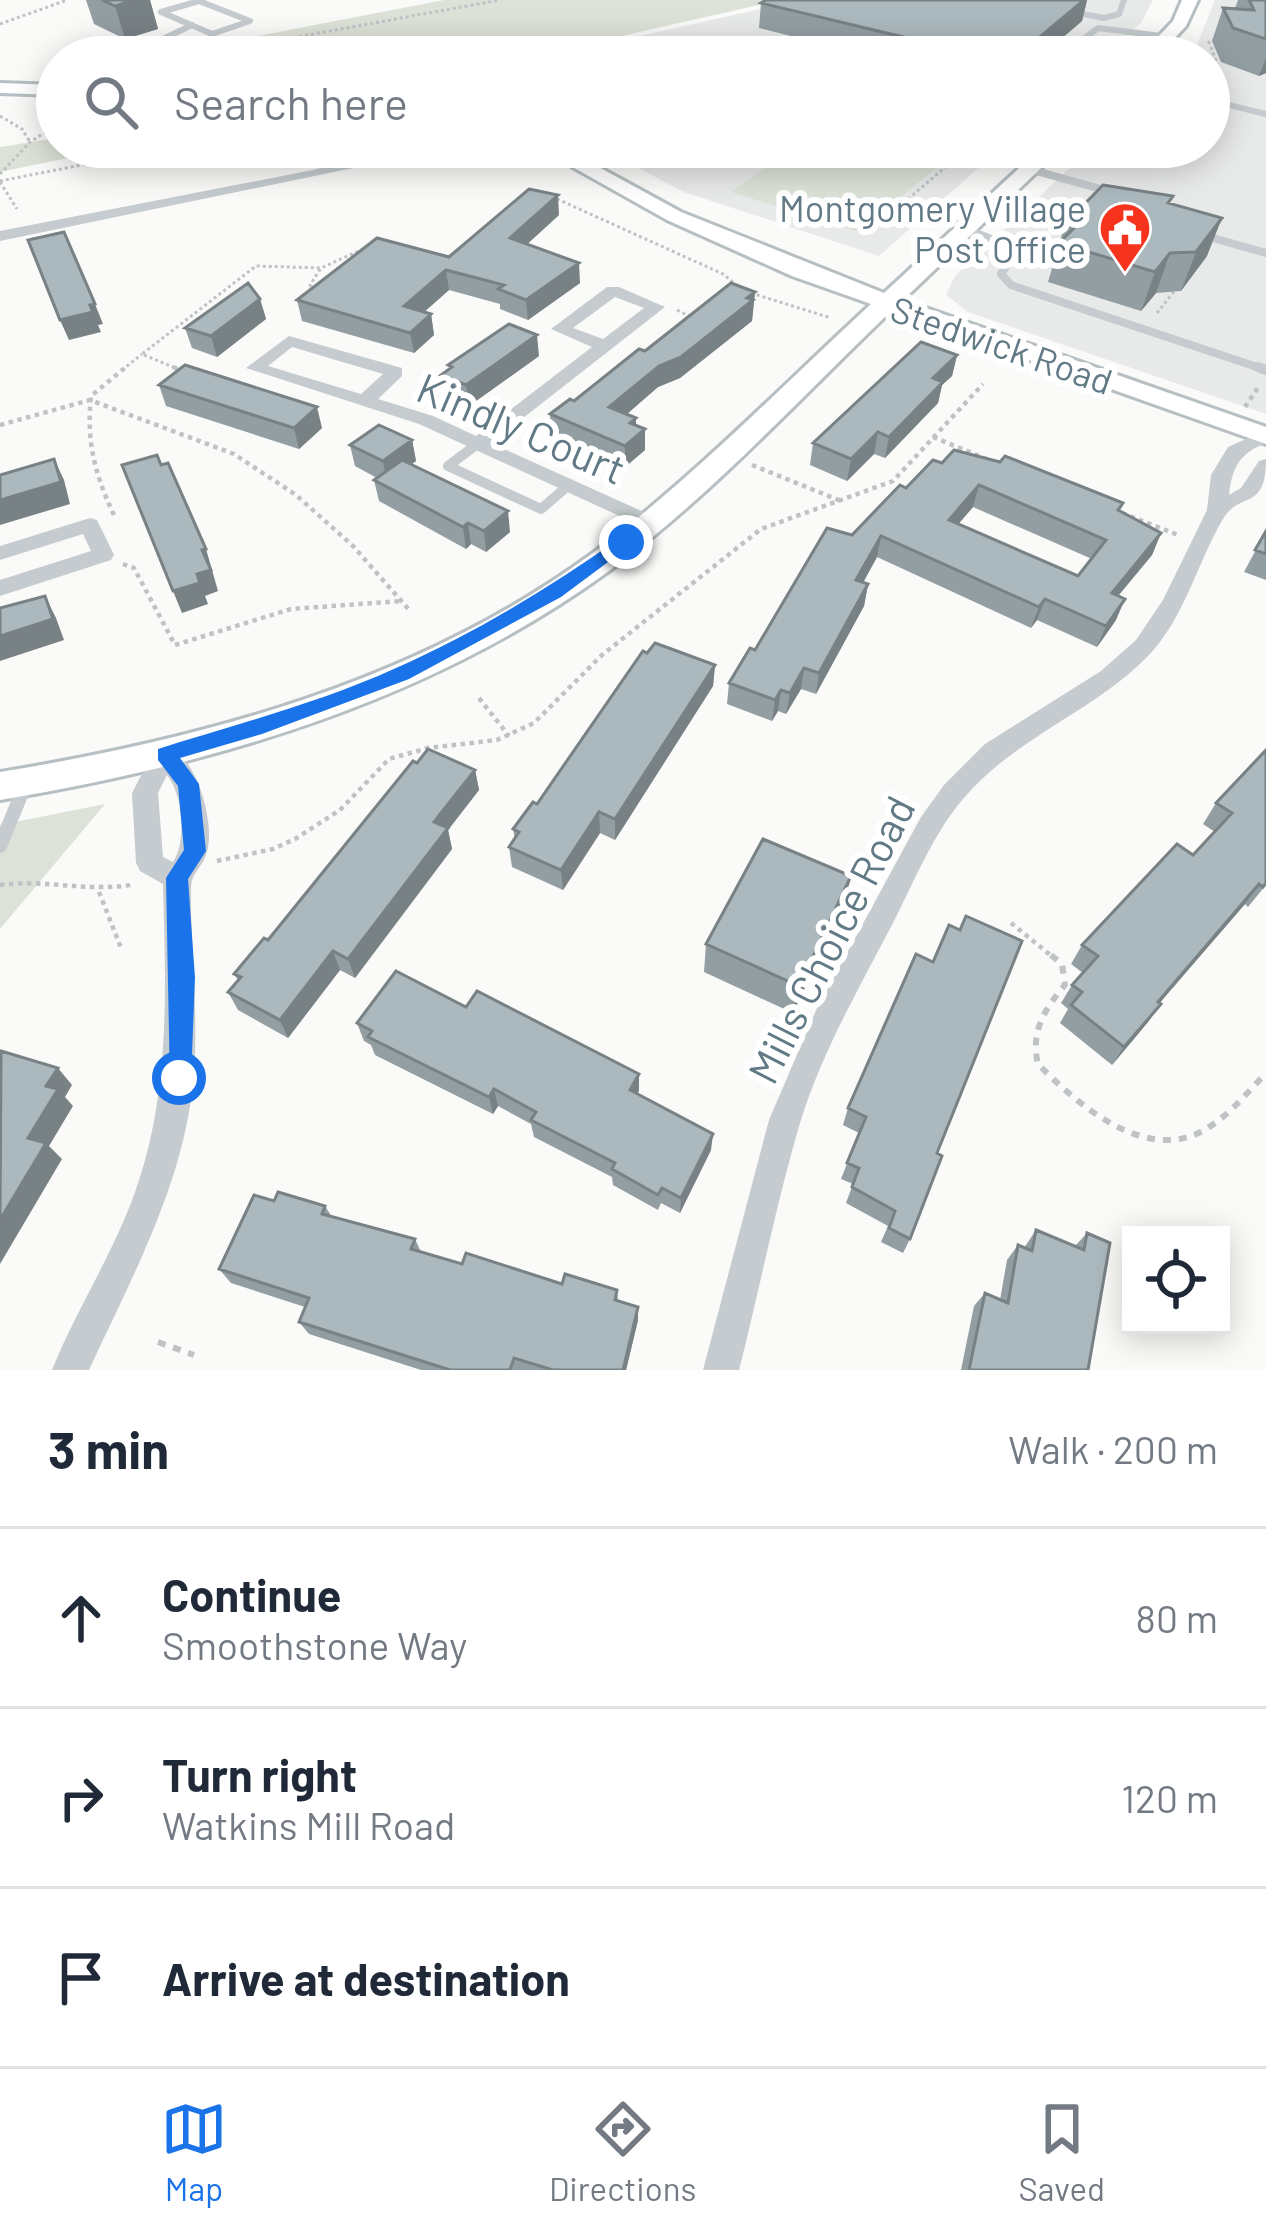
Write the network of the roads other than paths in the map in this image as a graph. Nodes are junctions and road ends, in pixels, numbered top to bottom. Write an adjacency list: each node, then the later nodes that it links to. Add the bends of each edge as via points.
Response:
1 (1067, 0): 2 (lane, via 1066,10 1100,17 1118,15)
2 (1124, 0)
3 (1190, 0): 8 (street)
4 (192, 25): 4 (lane, via 212,34 250,21 199,1 161,12); 5 (lane)
5 (169, 36)
6 (1089, 36): 7 (lane, via 1102,27)
7 (1162, 36)
8 (1170, 36)
9 (0, 88): 10 (street)
10 (36, 89)
11 (1230, 105): 12 (lane)
12 (1266, 114)
13 (314, 168): 19 (street, via 239,191)
14 (588, 168): 21 (street, Stedwick Road, via 741,247)
15 (1029, 169): 16 (lane); 17 (street)
16 (1135, 199)
17 (966, 229): 21 (street); 23 (lane, via 1010,247 1001,277 1040,296)
18 (1189, 230): 20 (lane)
19 (0, 236)
20 (1266, 253)
21 (887, 304): 25 (street, Stedwick Road); 30 (street)
22 (606, 346): 22 (street, via 656,307 613,291 560,328); 26 (street)
23 (1266, 374)
24 (365, 401): 24 (street, Kindly Court, via 343,394 255,368 289,340 396,372); 26 (street, Kindly Court)
25 (1266, 436): 29 (street, Mills Choice Road, via 1238,447 1221,475)
26 (480, 442): 28 (street, Kindly Court); 28 (lane, via 448,466 541,509)
27 (1266, 465): 29 (street, Mills Choice Road, via 1248,493)
28 (570, 484): 30 (street, Kindly Court)
29 (1217, 510): 38 (street, Mills Choice Road, via 1160,626 1135,656 994,751 930,825 828,1018 785,1120)
30 (650, 523): 33 (street, via 555,593 402,674)
31 (0, 553): 32 (street, via 90,525 103,555)
32 (0, 588)
33 (165, 754): 34 (street); 36 (street, via 189,784 195,851); 36 (street, via 145,795 150,862)
34 (13, 784): 35 (lane)
35 (0, 846)
36 (176, 874): 37 (street, via 183,999 174,1107 147,1206)
37 (70, 1370)
38 (722, 1370)

